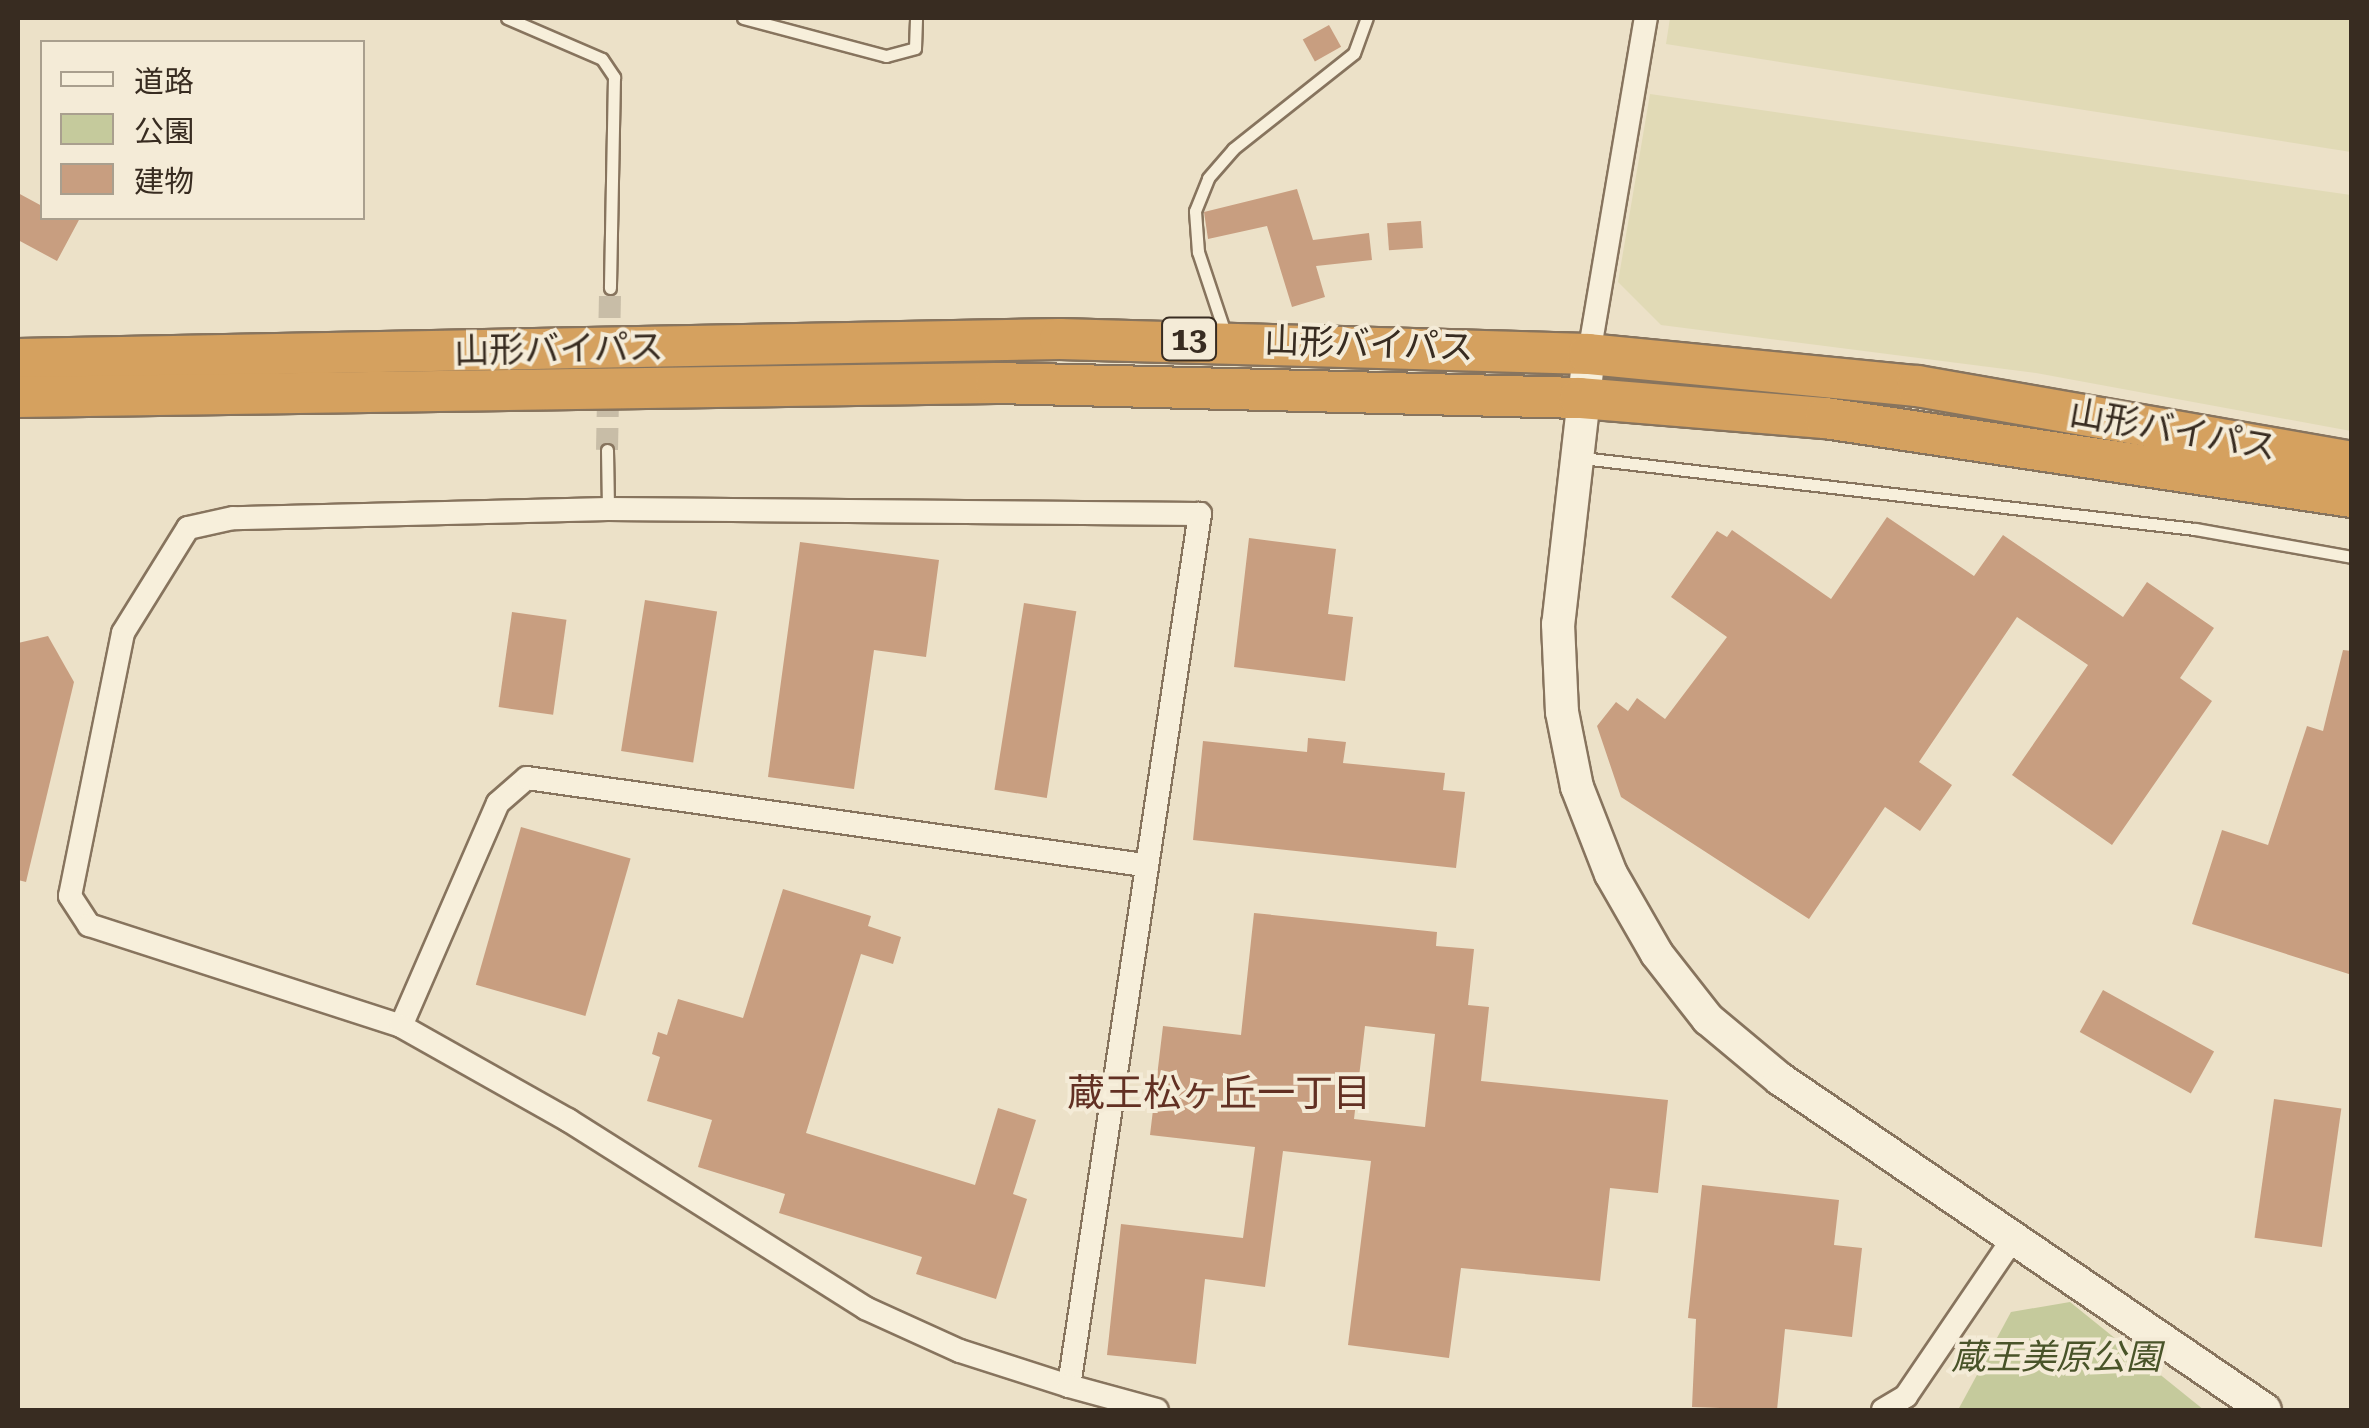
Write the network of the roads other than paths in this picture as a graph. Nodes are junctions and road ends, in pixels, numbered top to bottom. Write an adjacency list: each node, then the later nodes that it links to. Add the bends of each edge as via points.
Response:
1 (506, 18): 6 (lane, via 602,59 614,77)
2 (743, 18): 3 (lane, via 886,56 915,48)
3 (916, 18)
4 (1367, 18): 7 (lane, via 1354,53 1233,149 1208,178 1195,211 1198,252)
5 (1646, 18): 8 (street)
6 (610, 288)
7 (1227, 340): 8 (highway, 山形バイパス / 13); 9 (highway, 山形バイパス / 13)
8 (1588, 354): 11 (street); 14 (highway, 山形バイパス / 13, via 1917,386)
9 (18, 359)
10 (18, 397): 11 (highway, 山形バイパス / 13, via 996,383)
11 (1580, 398): 13 (street); 15 (highway, 山形バイパス / 13, via 1825,418)
12 (607, 450): 16 (lane)
13 (1572, 457): 17 (lane, via 2195,528); 20 (street, via 1558,624 1562,712 1577,787 1612,874 1657,954 1708,1019 1780,1079)
14 (2352, 462)
15 (2352, 497)
16 (608, 508): 18 (street, via 1200,514); 19 (street, via 233,518 188,528 123,633 70,896 89,925)
17 (2352, 556)
18 (1144, 864): 19 (street, via 527,778 498,803); 21 (street)
19 (400, 1026): 21 (street, via 568,1120 865,1308 960,1351)
20 (2014, 1237): 23 (street, via 1906,1396); 24 (street)
21 (1069, 1386): 22 (street)
22 (1157, 1410)
23 (1883, 1410)
24 (2265, 1410)

